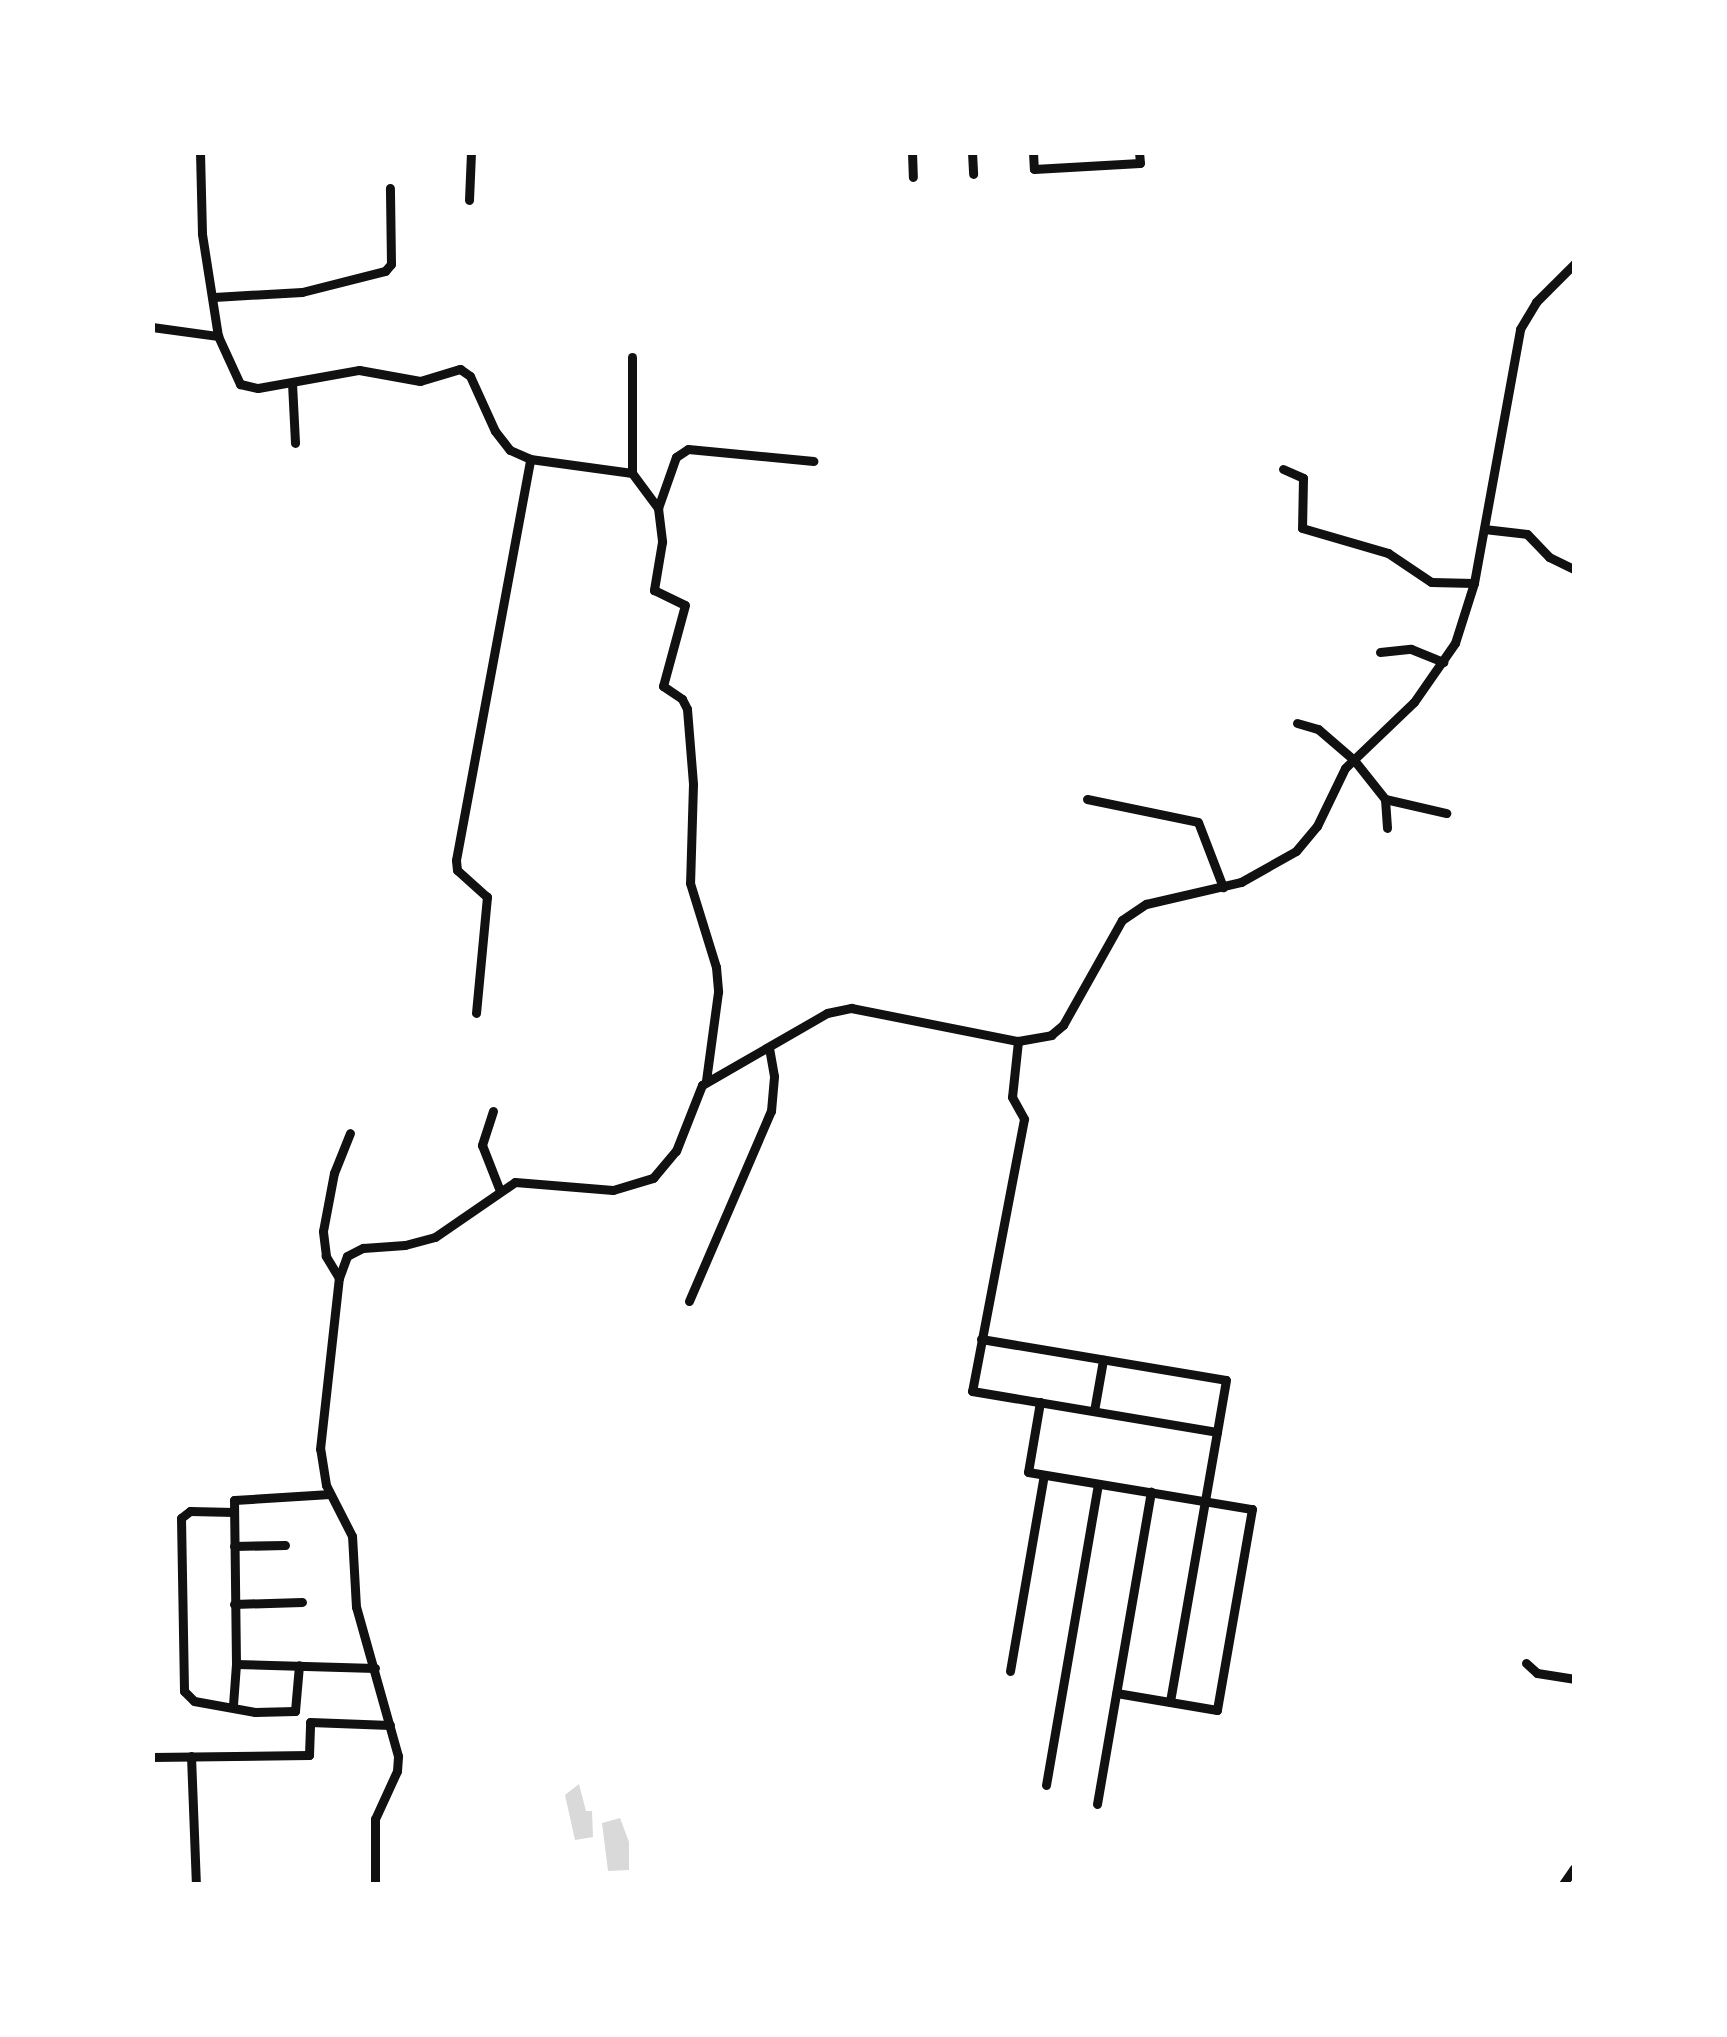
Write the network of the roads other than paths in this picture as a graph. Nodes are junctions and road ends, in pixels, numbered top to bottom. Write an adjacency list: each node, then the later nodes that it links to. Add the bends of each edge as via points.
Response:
1 (200, 152): 12 (street, via 202,234)
2 (471, 152): 10 (street)
3 (912, 152): 8 (street)
4 (972, 152): 7 (street)
5 (1033, 152): 6 (street, via 1034,170 1140,163)
6 (1140, 152)
7 (973, 174)
8 (913, 178)
9 (390, 188): 12 (street, via 391,264 385,272 302,292)
10 (469, 200)
11 (1574, 264): 23 (street, via 1520,329)
12 (214, 297): 14 (street)
13 (152, 327): 14 (street)
14 (218, 336): 16 (street, via 240,384)
15 (632, 356): 21 (street)
16 (292, 383): 17 (street); 18 (street, via 359,370 420,381 460,369 470,376 494,431 510,450)
17 (295, 443)
18 (530, 459): 21 (street); 35 (street, via 456,860 457,870 487,896)
19 (813, 461): 22 (street, via 688,449 676,458)
20 (1283, 469): 25 (street, via 1303,478 1302,528 1388,553 1431,582)
21 (632, 473): 22 (street)
22 (658, 508): 38 (street, via 662,542 654,590 684,605 663,686 687,710 694,784 690,883 716,967)
23 (1484, 529): 24 (street, via 1527,534 1549,557); 25 (street)
24 (1574, 569)
25 (1474, 583): 27 (street)
26 (1380, 652): 27 (street, via 1412,649)
27 (1444, 662): 29 (street)
28 (1298, 723): 29 (street, via 1318,728)
29 (1354, 760): 31 (street); 34 (street, via 1296,850)
30 (1086, 799): 34 (street, via 1198,822)
31 (1386, 799): 32 (street); 33 (street)
32 (1446, 813)
33 (1387, 828)
34 (1223, 887): 36 (street, via 1146,904 1122,920 1063,1025 1045,1037)
35 (476, 1013)
36 (1018, 1041): 37 (street, via 852,1008 827,1012); 44 (street, via 1012,1098 1024,1119)
37 (769, 1048): 38 (street); 43 (street, via 771,1111)
38 (706, 1082): 41 (street, via 670,1162 652,1178 613,1190 530,1180)
39 (493, 1111): 41 (street, via 482,1144)
40 (350, 1133): 42 (street, via 329,1189 323,1230 326,1256)
41 (500, 1191): 42 (street, via 436,1237 351,1252)
42 (339, 1278): 52 (street, via 320,1430)
43 (689, 1302)
44 (981, 1340): 45 (street); 46 (street, via 972,1391)
45 (1102, 1360): 47 (street); 48 (street, via 1226,1380)
46 (1040, 1402): 47 (street); 49 (street, via 1028,1472)
47 (1094, 1411): 48 (street)
48 (1217, 1432): 53 (street)
49 (1044, 1474): 50 (street); 63 (street)
50 (1098, 1484): 51 (street); 71 (street)
51 (1151, 1492): 53 (street); 65 (street)
52 (330, 1494): 54 (street, via 237,1497); 62 (street, via 350,1526 352,1586)
53 (1205, 1501): 66 (street); 66 (street, via 1252,1509 1217,1710)
54 (234, 1512): 56 (street); 67 (street, via 184,1513 181,1546 184,1691 194,1701)
55 (285, 1545): 56 (street)
56 (234, 1546): 58 (street)
57 (302, 1602): 58 (street)
58 (234, 1604): 60 (street)
59 (1526, 1663): 64 (street, via 1537,1673)
60 (236, 1664): 61 (street); 67 (street)
61 (299, 1665): 62 (street); 67 (street, via 295,1712)
62 (374, 1668): 68 (street)
63 (1010, 1671)
64 (1574, 1679)
65 (1116, 1693): 66 (street); 72 (street)
66 (1170, 1702)
67 (232, 1705)
68 (390, 1726): 69 (street, via 310,1722 309,1755); 75 (street, via 397,1771 375,1819)
69 (192, 1756): 70 (street); 74 (street)
70 (152, 1757)
71 (1046, 1785)
72 (1097, 1804)
73 (1574, 1868): 76 (street)
74 (196, 1884)
75 (375, 1884)
76 (1563, 1884)

